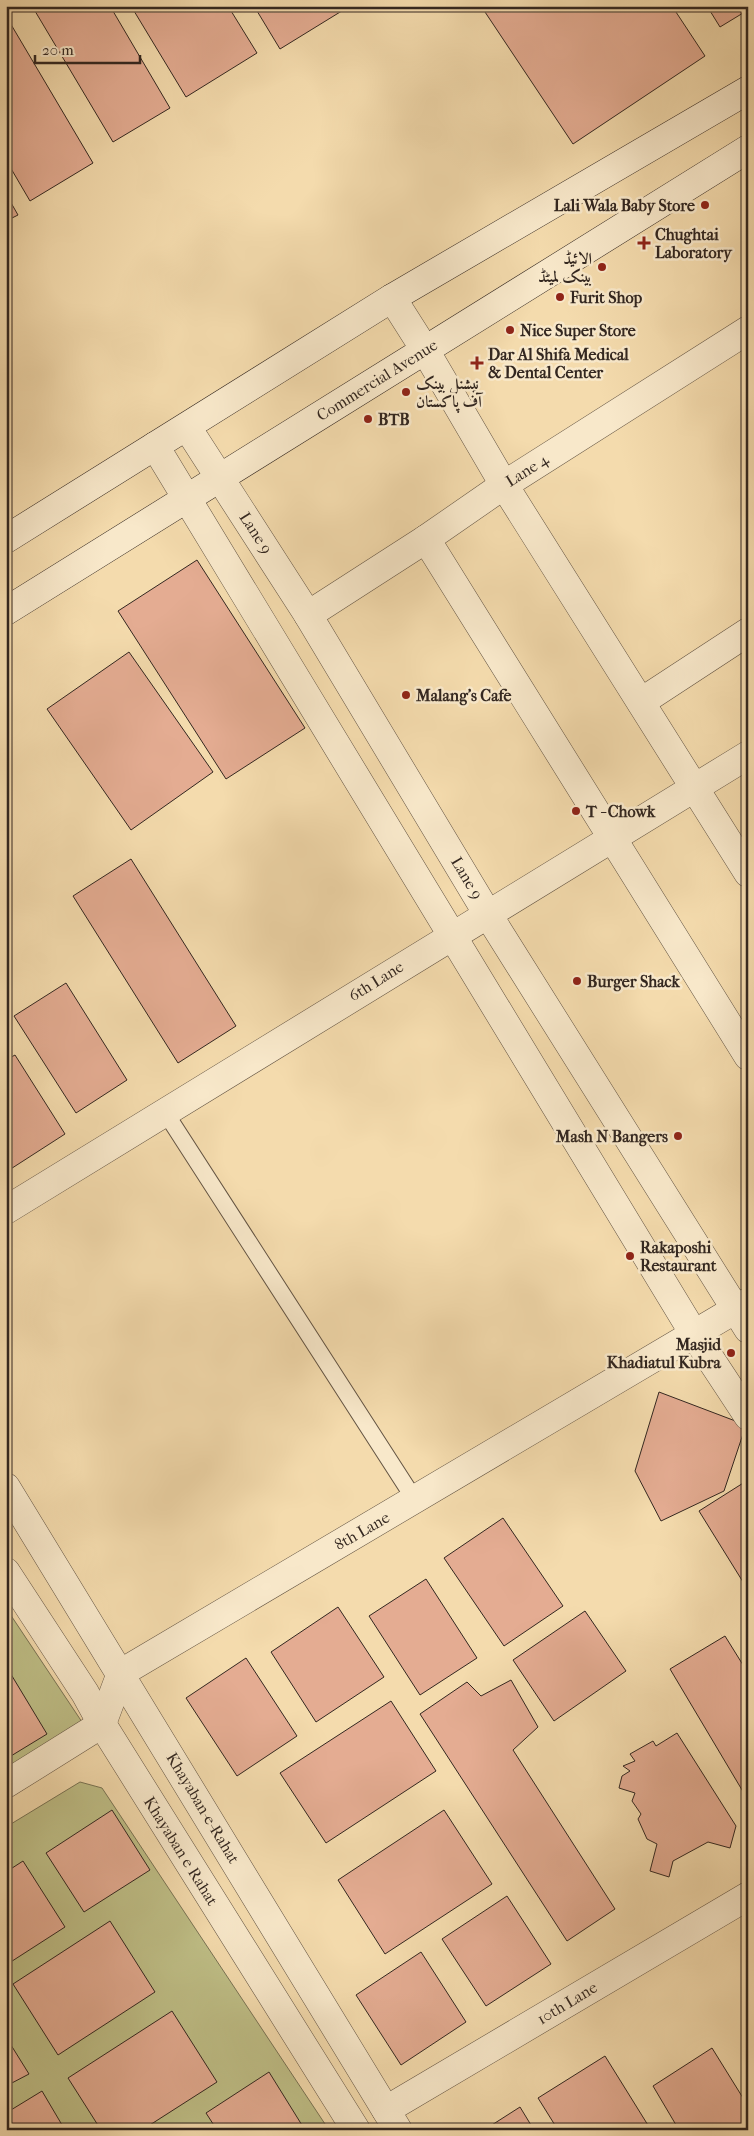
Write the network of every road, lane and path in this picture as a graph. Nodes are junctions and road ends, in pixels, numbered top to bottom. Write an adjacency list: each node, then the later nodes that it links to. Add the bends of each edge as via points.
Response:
1 (748, 90): 3 (street)
2 (748, 148): 5 (street, Commercial Avenue)
3 (392, 298): 5 (street); 6 (street)
4 (748, 330): 9 (street, Lane 4)
5 (425, 350): 8 (street, Commercial Avenue); 9 (street)
6 (186, 427): 7 (street); 8 (street, Lane 9)
7 (155, 446): 10 (street); 11 (street)
8 (220, 477): 10 (street, Commercial Avenue); 14 (street, Lane 9)
9 (504, 484): 12 (street, Lane 4); 16 (street)
10 (185, 499): 13 (street, Commercial Avenue); 22 (street)
11 (6, 539)
12 (426, 539): 14 (street, Lane 4); 19 (street)
13 (6, 610)
14 (308, 615): 21 (street, Lane 9)
15 (748, 632): 16 (street)
16 (641, 702): 18 (street)
17 (748, 755): 18 (street, 6th Lane)
18 (695, 788): 19 (street, 6th Lane); 20 (street)
19 (612, 837): 21 (street, 6th Lane); 23 (street)
20 (748, 873)
21 (487, 912): 22 (street, 6th Lane); 26 (street, Lane 9)
22 (451, 935): 24 (street, 6th Lane); 27 (street)
23 (748, 1056)
24 (166, 1112): 25 (street, 6th Lane); 30 (lane)
25 (6, 1210)
26 (744, 1314): 27 (street, 8th Lane)
27 (694, 1334): 28 (street); 30 (street, 8th Lane)
28 (748, 1416)
29 (6, 1487): 32 (street, Khayaban-e-Rahat)
30 (415, 1500): 32 (street, 8th Lane)
31 (6, 1572): 33 (street, Khayaban e Rahat, via 85,1692)
32 (120, 1672): 33 (street); 36 (street, Khayaban-e-Rahat)
33 (102, 1724): 34 (street); 37 (street, Khayaban e Rahat)
34 (6, 1784)
35 (748, 1896): 36 (street, 10th Lane)
36 (392, 2120)
37 (356, 2130)

